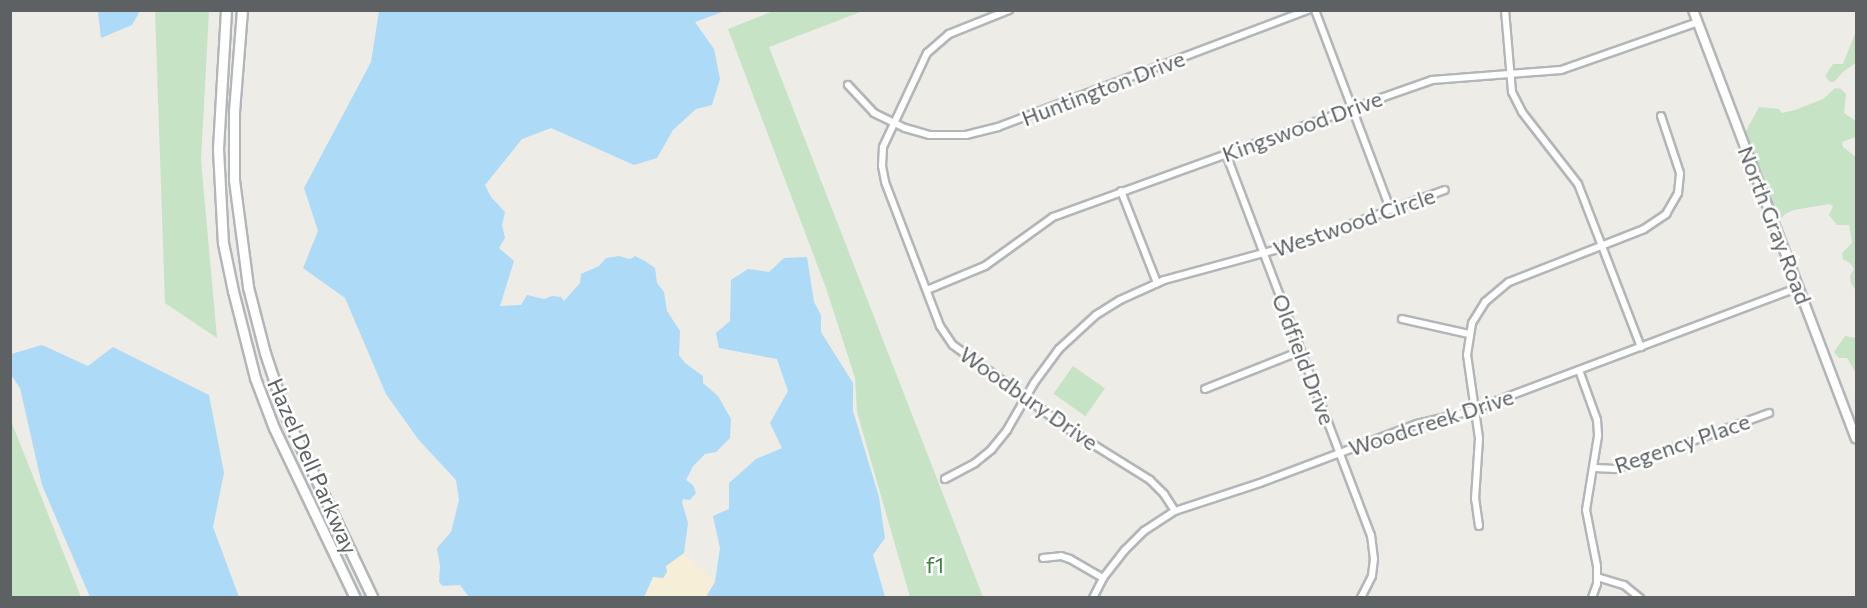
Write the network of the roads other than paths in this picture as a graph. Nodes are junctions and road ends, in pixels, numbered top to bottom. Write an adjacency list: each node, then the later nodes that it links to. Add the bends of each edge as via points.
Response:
1 (226, 10): 41 (main road, Hazel Dell Parkway, via 218,149 223,243 232,291 274,428)
2 (242, 10): 42 (main road, Hazel Dell Parkway, via 234,111 234,180 242,257 252,305 286,416)
3 (1008, 10): 13 (street, Woodbury Drive, via 936,43 923,61)
4 (1308, 10): 13 (street, Huntington Drive, via 983,132 929,135)
5 (1315, 10): 11 (street)
6 (1505, 10): 9 (street)
7 (1693, 10): 8 (street, North Gray Road)
8 (1698, 22): 9 (street, Kingswood Drive, via 1576,66); 21 (street, North Gray Road)
9 (1509, 74): 11 (street, Kingswood Drive, via 1432,80); 18 (street, via 1518,106 1578,184)
10 (848, 85): 13 (street, Huntington Drive, via 862,103)
11 (1352, 109): 14 (street, Kingswood Drive); 17 (street)
12 (1661, 116): 18 (street, via 1680,173 1673,204 1657,223)
13 (894, 123): 22 (street, Woodbury Drive, via 883,147 882,174)
14 (1226, 154): 16 (street, Kingswood Drive); 19 (street, Oldfield Drive)
15 (1445, 190): 17 (street, Westwood Circle)
16 (1121, 191): 20 (street); 22 (street, Kingswood Drive, via 1053,217 985,267)
17 (1390, 209): 19 (street, Westwood Circle)
18 (1602, 245): 24 (street, via 1509,282 1485,302); 25 (street)
19 (1263, 254): 20 (street, Westwood Circle); 26 (street, Oldfield Drive)
20 (1156, 283): 29 (street, Westwood Circle, via 1120,300 1078,331 1045,368)
21 (1799, 287): 25 (street, Woodcreek Drive); 32 (street, North Gray Road)
22 (927, 290): 29 (street, Woodbury Drive, via 940,326 953,345)
23 (1402, 319): 24 (street)
24 (1469, 334): 30 (street, via 1468,370)
25 (1641, 347): 27 (street, Woodcreek Drive)
26 (1301, 351): 28 (street); 33 (street, Oldfield Drive)
27 (1579, 370): 30 (street, Woodcreek Drive); 34 (street, via 1596,420)
28 (1205, 389)
29 (1026, 398): 35 (street, Westwood Circle, via 994,447); 36 (street, Woodbury Drive, via 1150,480)
30 (1476, 409): 33 (street, Woodcreek Drive, via 1417,424); 37 (street)
31 (1769, 413): 34 (street, Regency Place, via 1623,467)
32 (1857, 438)
33 (1339, 453): 36 (street, Woodcreek Drive); 44 (street, Oldfield Drive, via 1373,543 1372,576)
34 (1595, 468): 39 (street, via 1586,498 1586,518)
35 (945, 479)
36 (1175, 512): 40 (street, Woodcreek Drive, via 1144,531)
37 (1479, 526)
38 (1043, 558): 40 (street, via 1070,559)
39 (1597, 577): 45 (street); 46 (street, via 1624,585)
40 (1103, 578): 43 (street, Woodcreek Drive)
41 (355, 597)
42 (373, 597)
43 (1094, 597)
44 (1361, 597)
45 (1592, 597)
46 (1640, 597)

